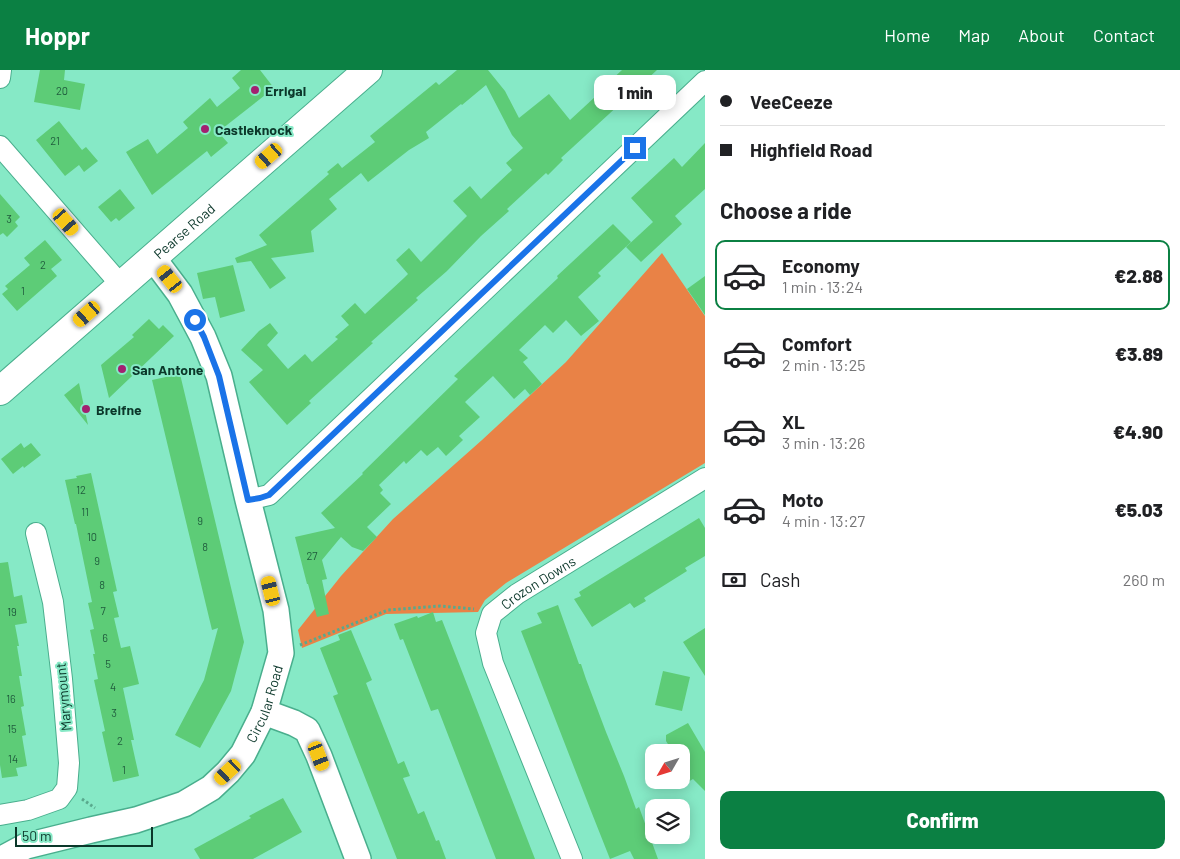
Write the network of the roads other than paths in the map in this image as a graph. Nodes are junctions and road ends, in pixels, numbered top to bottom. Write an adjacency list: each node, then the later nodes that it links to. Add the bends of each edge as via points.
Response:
1 (1, 70): 3 (street)
2 (368, 70): 6 (main road, Pearse Road)
3 (0, 78)
4 (705, 81): 10 (street, via 269,495)
5 (0, 146): 7 (street)
6 (153, 258): 7 (main road, Pearse Road); 10 (street, Circular Road, via 180,294 204,337 219,376)
7 (121, 285): 8 (main road, Pearse Road)
8 (0, 391)
9 (705, 478): 16 (street, Crozon Downs, via 517,594 492,614 486,632 493,662)
10 (248, 500): 12 (street, Circular Road, via 276,610 281,653)
11 (36, 534): 13 (street, Marymount, via 53,602 69,763 67,788 59,799)
12 (264, 712): 14 (street, Circular Road, via 243,754 228,772 211,788 184,804 136,820 26,846); 15 (street, via 307,730)
13 (0, 816)
14 (2, 859)
15 (358, 859)
16 (572, 859)

